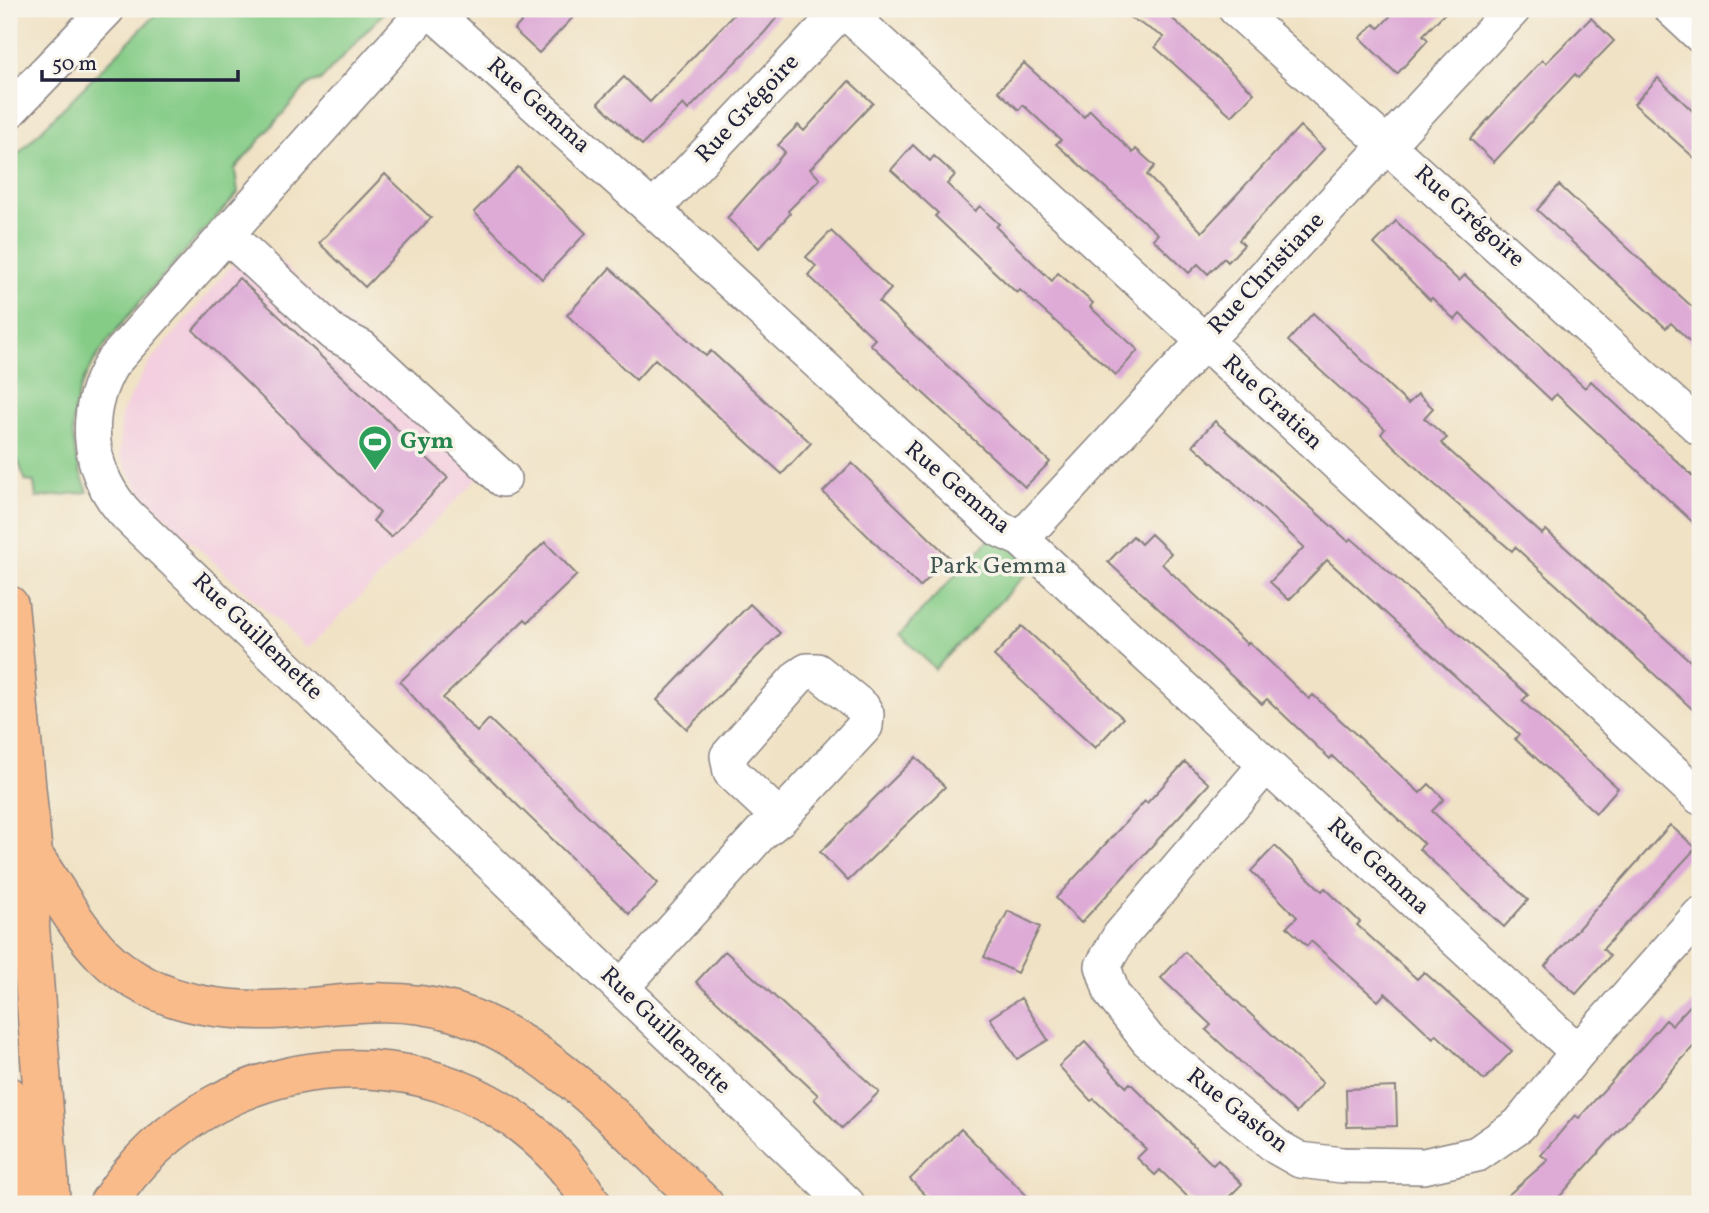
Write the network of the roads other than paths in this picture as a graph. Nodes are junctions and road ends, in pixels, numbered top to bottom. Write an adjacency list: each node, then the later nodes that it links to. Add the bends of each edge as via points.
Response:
1 (107, 9): 8 (street)
2 (428, 9): 10 (street, Rue Gemma); 11 (street, Rue Guillemette)
3 (843, 9): 10 (street, Rue Grégoire); 12 (street, Rue Gratien)
4 (1236, 9): 9 (street, Rue Grégoire)
5 (1513, 9): 9 (street, Rue Christiane)
6 (1672, 9): 7 (street)
7 (1700, 35)
8 (9, 111)
9 (1388, 143): 12 (street, Rue Christiane); 13 (street, Rue Grégoire)
10 (653, 210): 15 (street, Rue Gemma, via 999,529)
11 (227, 234): 14 (street, via 333,333 362,348); 22 (street, Rue Guillemette, via 105,374 92,424 96,463 105,487 129,517)
12 (1204, 341): 15 (street, Rue Christiane); 18 (street, Rue Gratien)
13 (1700, 428)
14 (503, 479)
15 (1021, 539): 17 (street, Rue Gemma)
16 (9, 605): 20 (main road)
17 (1266, 765): 23 (street, Rue Gemma); 23 (street, Rue Gaston, via 1120,936 1103,966 1112,994 1148,1040 1278,1147 1300,1160 1342,1165 1423,1166 1477,1154 1519,1125)
18 (1700, 797)
19 (780, 818): 22 (street, via 761,833)
20 (33, 855): 26 (main road, via 30,926); 29 (main road, via 90,940 141,983 184,1001 234,1010 383,1002 434,1007 472,1018 505,1033 559,1071)
21 (1700, 915): 23 (street, Rue Gaston)
22 (621, 988): 30 (street, Rue Guillemette)
23 (1578, 1052)
24 (9, 1096): 25 (main road)
25 (16, 1204)
26 (51, 1204)
27 (108, 1204): 28 (main road, via 167,1137 218,1102 273,1080 348,1068 424,1077 496,1108 546,1147)
28 (592, 1204)
29 (704, 1204)
30 (847, 1204)

